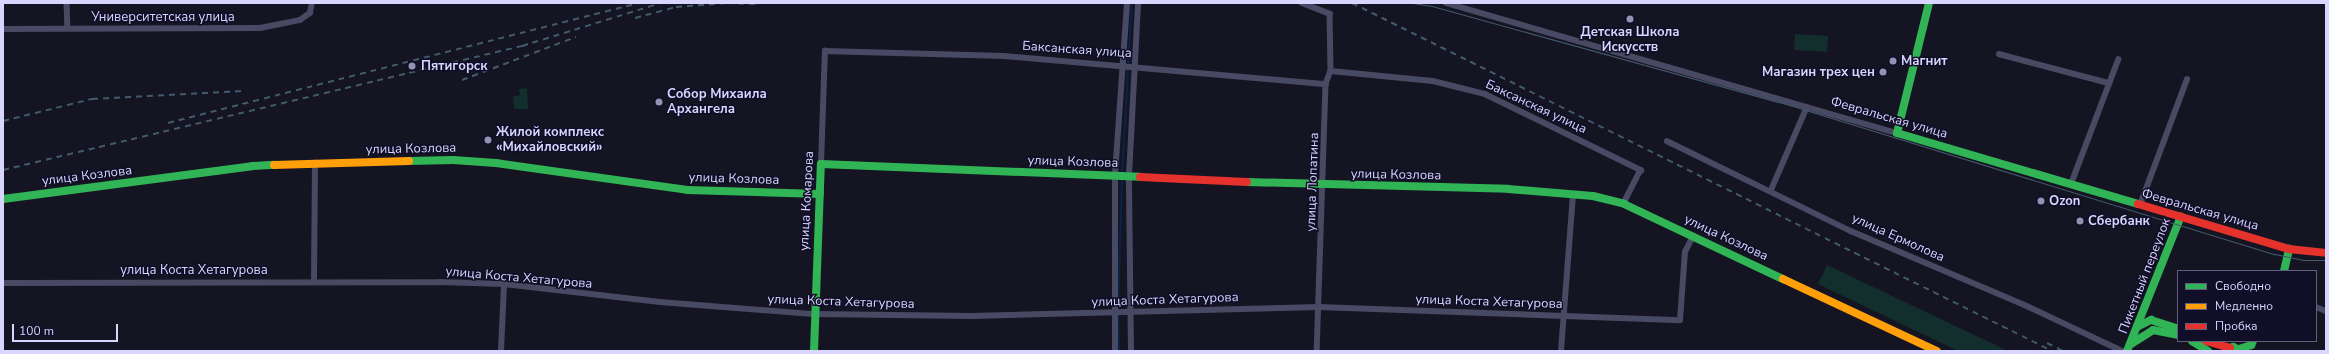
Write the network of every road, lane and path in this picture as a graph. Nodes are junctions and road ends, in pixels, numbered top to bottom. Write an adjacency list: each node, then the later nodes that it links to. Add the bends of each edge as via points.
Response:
1 (68, 3): 8 (street)
2 (312, 3): 8 (street, Университетская улица, via 310,13 300,20 260,28)
3 (1127, 3): 13 (street)
4 (1138, 3): 14 (street)
5 (1302, 3): 15 (street, улица Лопатина, via 1330,14)
6 (1446, 3): 19 (street, Февральская улица)
7 (1929, 3): 20 (street)
8 (68, 28): 9 (street, Университетская улица)
9 (3, 29)
10 (825, 51): 13 (street, Баксанская улица, via 1004,56); 23 (street, улица Комарова)
11 (1999, 54): 18 (street)
12 (2118, 60): 18 (street)
13 (1123, 65): 14 (street, Баксанская улица); 24 (street)
14 (1134, 65): 17 (street, Баксанская улица); 25 (street)
15 (1331, 71): 17 (street, улица Лопатина); 32 (street, Баксанская улица, via 1433,81 1485,94 1641,170)
16 (2187, 79): 33 (street)
17 (1326, 84): 27 (street, улица Лопатина)
18 (2109, 84): 26 (street)
19 (1807, 107): 20 (street, Февральская улица); 28 (street)
20 (1897, 132): 26 (street, Февральская улица)
21 (1667, 141): 28 (street, улица Ермолова)
22 (315, 163): 29 (street, улица Козлова, via 453,160 489,162 687,190); 31 (street, улица Козлова, via 252,166); 39 (street)
23 (821, 164): 24 (street, улица Козлова); 29 (street, улица Комарова)
24 (1116, 176): 25 (street, улица Козлова); 43 (street)
25 (1128, 176): 27 (street, улица Козлова); 44 (street)
26 (2071, 184): 33 (street, Февральская улица)
27 (1324, 185): 30 (street, улица Козлова, via 1508,189); 42 (street, улица Лопатина)
28 (1771, 190): 63 (street, улица Ермолова, via 1900,254 2027,306)
29 (820, 194): 45 (street, улица Комарова)
30 (1573, 194): 32 (street, улица Козлова, via 1606,198); 46 (street)
31 (3, 199)
32 (1624, 204): 35 (street, улица Козлова)
33 (2140, 205): 34 (street, Февральская улица)
34 (2181, 216): 36 (street, Февральская улица); 47 (street, Пикетный переулок)
35 (1693, 236): 46 (street, улица Коста Хетагурова, via 1685,252 1680,320); 62 (street, улица Козлова)
36 (2289, 249): 37 (street, Февральская улица); 38 (street)
37 (2326, 253)
38 (2284, 270)
39 (314, 280): 40 (street, улица Коста Хетагурова); 41 (street, улица Коста Хетагурова)
40 (3, 283)
41 (504, 284): 45 (street, улица Коста Хетагурова, via 660,302); 56 (street)
42 (1319, 307): 44 (street, улица Коста Хетагурова); 46 (street, улица Коста Хетагурова); 60 (street, улица Лопатина)
43 (1115, 312): 44 (street, улица Коста Хетагурова); 45 (street, улица Коста Хетагурова, via 972,316); 58 (street)
44 (1128, 312): 59 (street)
45 (814, 314): 57 (street, улица Комарова)
46 (1565, 315): 61 (street)
47 (2137, 327): 48 (street, via 2151,320); 53 (street, Пикетный переулок)
48 (2177, 329)
49 (2177, 335): 53 (street, via 2153,330)
50 (2194, 342): 64 (street)
51 (2208, 342): 54 (street)
52 (2251, 346): 55 (street)
53 (2129, 348)
54 (2227, 350): 55 (street)
55 (2240, 350)
56 (501, 351)
57 (814, 351)
58 (1115, 351)
59 (1131, 351)
60 (1317, 351)
61 (1561, 351)
62 (1937, 351)
63 (2122, 351)
64 (2208, 351)

